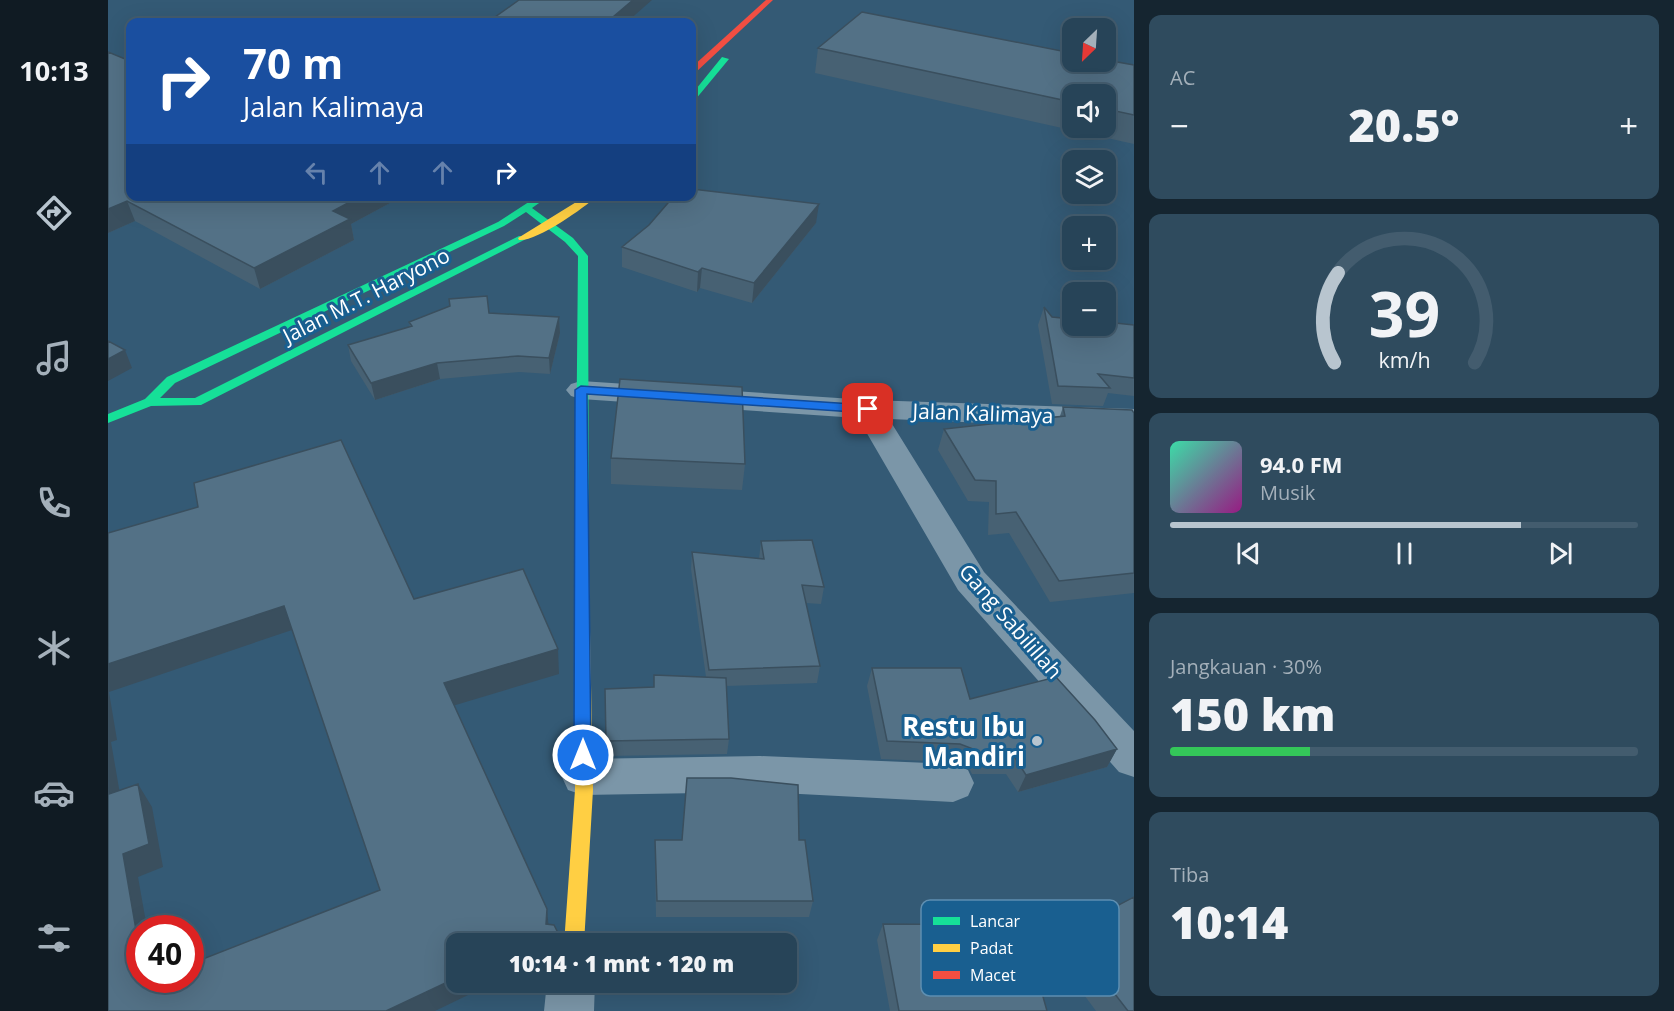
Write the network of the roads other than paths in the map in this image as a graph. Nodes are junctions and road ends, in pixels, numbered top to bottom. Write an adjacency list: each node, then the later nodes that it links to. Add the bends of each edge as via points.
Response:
1 (770, 0): 2 (main road)
2 (737, 32): 3 (main road); 4 (main road, via 739,41)
3 (696, 66)
4 (696, 94)
5 (537, 201): 7 (main road, Jalan M.T. Haryono)
6 (585, 201): 8 (main road, Jalan M.T. Haryono)
7 (526, 208): 8 (main road); 10 (main road, Jalan M.T. Haryono, via 501,224 171,380)
8 (549, 225): 9 (main road, via 584,256); 10 (main road, Jalan M.T. Haryono, via 197,402)
9 (581, 390): 11 (street, Jalan Kalimaya); 15 (main road)
10 (149, 402): 12 (main road, Jalan M.T. Haryono)
11 (868, 409): 13 (street, Jalan Kalimaya); 14 (street, Gang Sabilillah, via 971,581)
12 (108, 419)
13 (1131, 421)
14 (1134, 759)
15 (583, 777): 16 (street, via 760,774); 17 (main road)
16 (952, 783)
17 (575, 933)
18 (570, 993): 19 (street)
19 (569, 1011)

